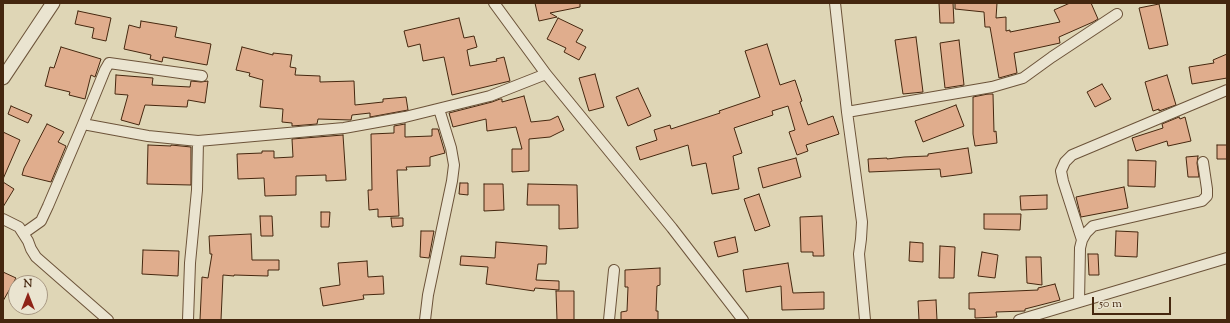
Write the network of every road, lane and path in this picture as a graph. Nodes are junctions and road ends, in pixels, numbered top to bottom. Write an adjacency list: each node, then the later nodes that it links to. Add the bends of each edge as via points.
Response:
1 (54, 3): 7 (street)
2 (494, 3): 5 (street)
3 (835, 3): 10 (street)
4 (1117, 14): 10 (street, via 1023,78 992,87)
5 (546, 74): 9 (street, via 490,96); 24 (street, via 672,228)
6 (202, 76): 11 (street, via 109,63)
7 (3, 78)
8 (1227, 90): 16 (street, via 1072,155 1065,162 1061,171 1063,181)
9 (439, 109): 12 (street, via 344,128); 22 (street, via 454,165)
10 (847, 112): 25 (street, via 862,222 859,254)
11 (83, 124): 12 (street, via 148,136); 15 (street, via 40,221)
12 (198, 141): 21 (street)
13 (1203, 162): 16 (street, via 1207,196 1202,201 1093,226)
14 (3, 219): 15 (street, via 19,227)
15 (24, 234): 20 (street, via 36,257)
16 (1082, 240): 19 (street)
17 (1227, 258): 19 (street)
18 (614, 270): 23 (street)
19 (1079, 302): 26 (street)
20 (108, 320)
21 (188, 320)
22 (425, 320)
23 (609, 320)
24 (743, 320)
25 (865, 320)
26 (1019, 320)

